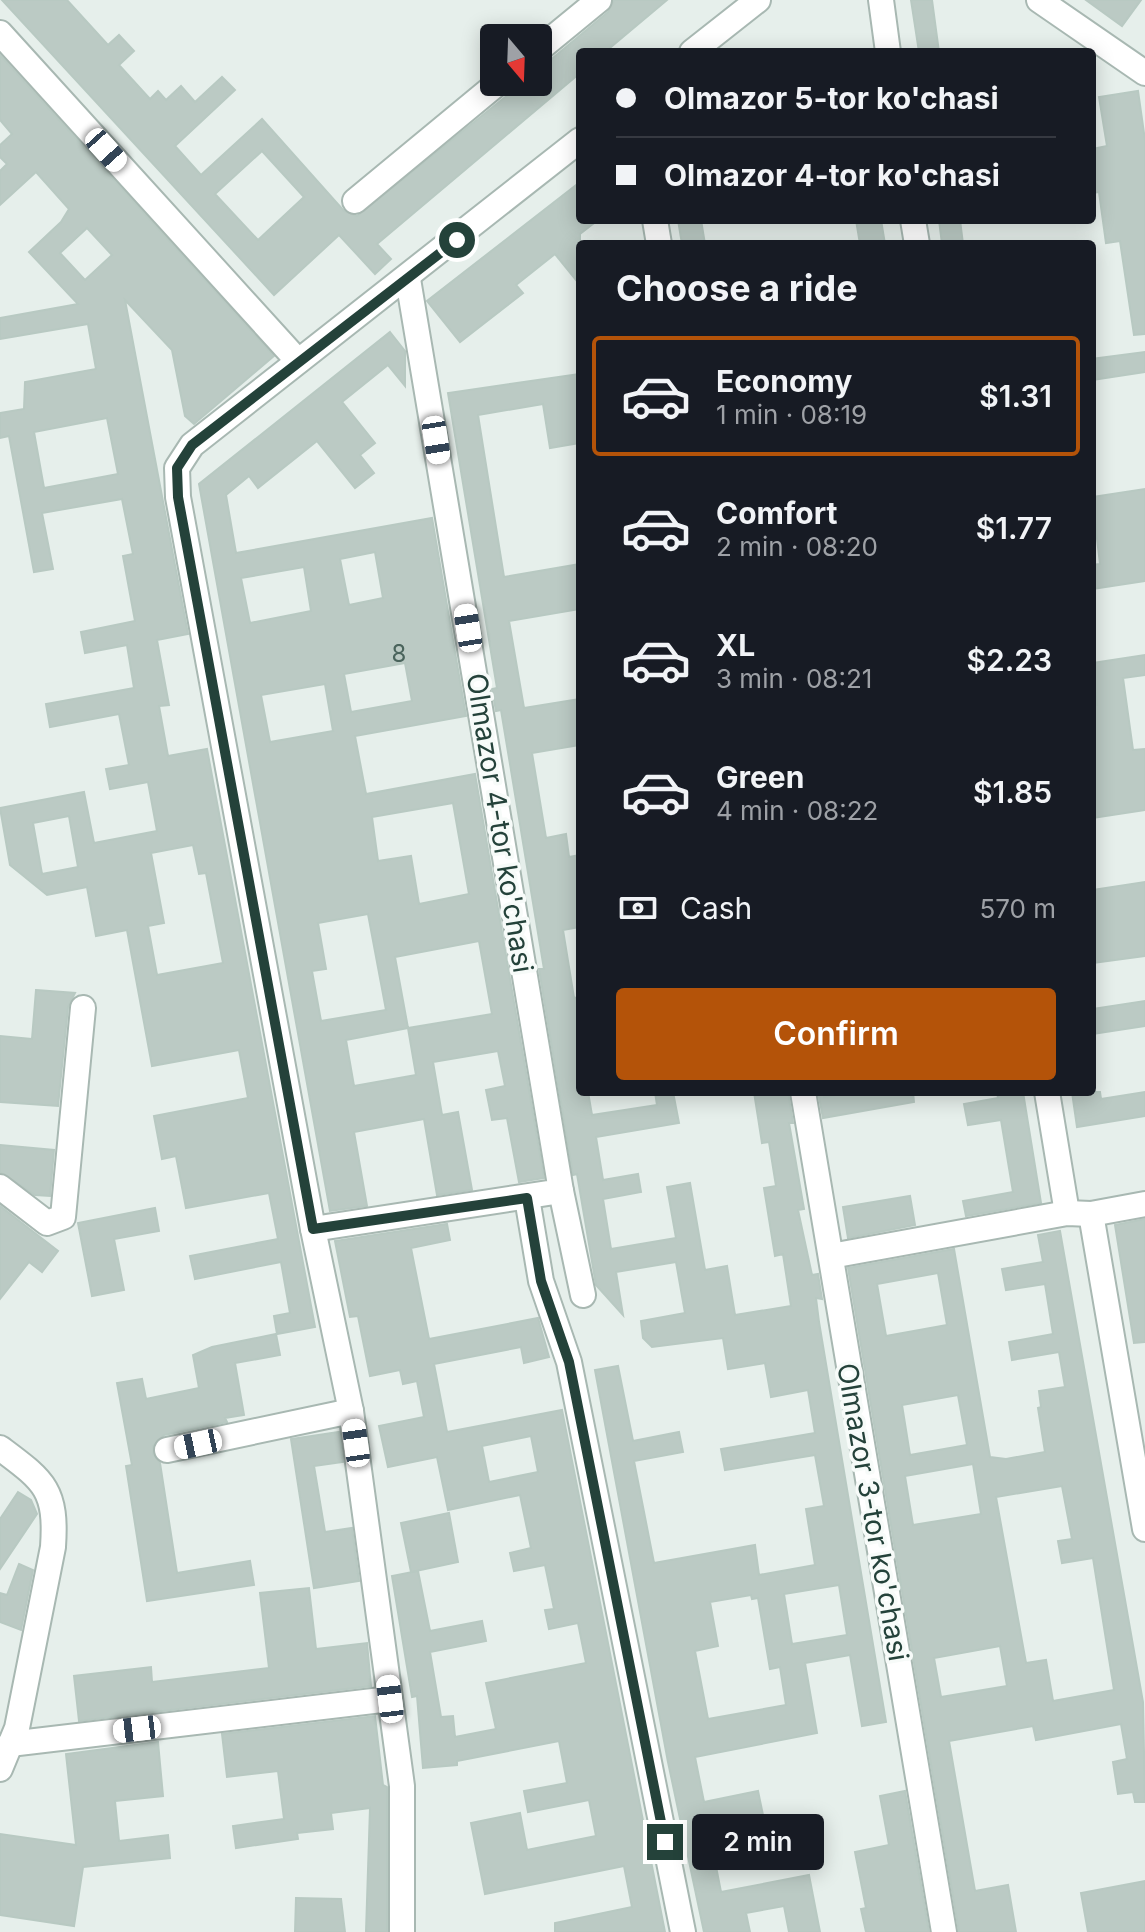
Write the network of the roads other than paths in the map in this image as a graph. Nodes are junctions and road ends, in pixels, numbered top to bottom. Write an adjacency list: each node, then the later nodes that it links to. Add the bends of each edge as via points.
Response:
1 (599, 0): 6 (street)
2 (758, 0): 7 (street)
3 (881, 0): 8 (street)
4 (1039, 0): 9 (street)
5 (0, 33): 14 (street)
6 (552, 39)
7 (697, 48)
8 (887, 48)
9 (1145, 73)
10 (482, 96): 12 (street)
11 (576, 143): 13 (street)
12 (355, 201)
13 (408, 279): 14 (street); 19 (street, Olmazor 4-tor ko'chasi)
14 (298, 361): 23 (street, via 192,445 177,468 178,497)
15 (83, 1008): 18 (street, via 63,1217 47,1223)
16 (804, 1096): 24 (street, Olmazor 3-tor ko'chasi)
17 (1048, 1096): 22 (street)
18 (0, 1187)
19 (561, 1191): 20 (street); 25 (street, Olmazor 4-tor ko'chasi)
20 (527, 1198): 23 (street); 34 (street, via 541,1281 569,1362)
21 (1145, 1204): 22 (street)
22 (1079, 1214): 24 (street); 29 (street)
23 (313, 1229): 26 (street)
24 (831, 1256): 35 (street, Olmazor 3-tor ko'chasi)
25 (583, 1295)
26 (351, 1411): 28 (street); 30 (street)
27 (0, 1448): 31 (street, via 51,1494 55,1518)
28 (167, 1450)
29 (1145, 1529)
30 (390, 1699): 31 (street); 33 (street, via 402,1786)
31 (10, 1744): 32 (street)
32 (0, 1769)
33 (402, 1932)
34 (683, 1932)
35 (944, 1932)

